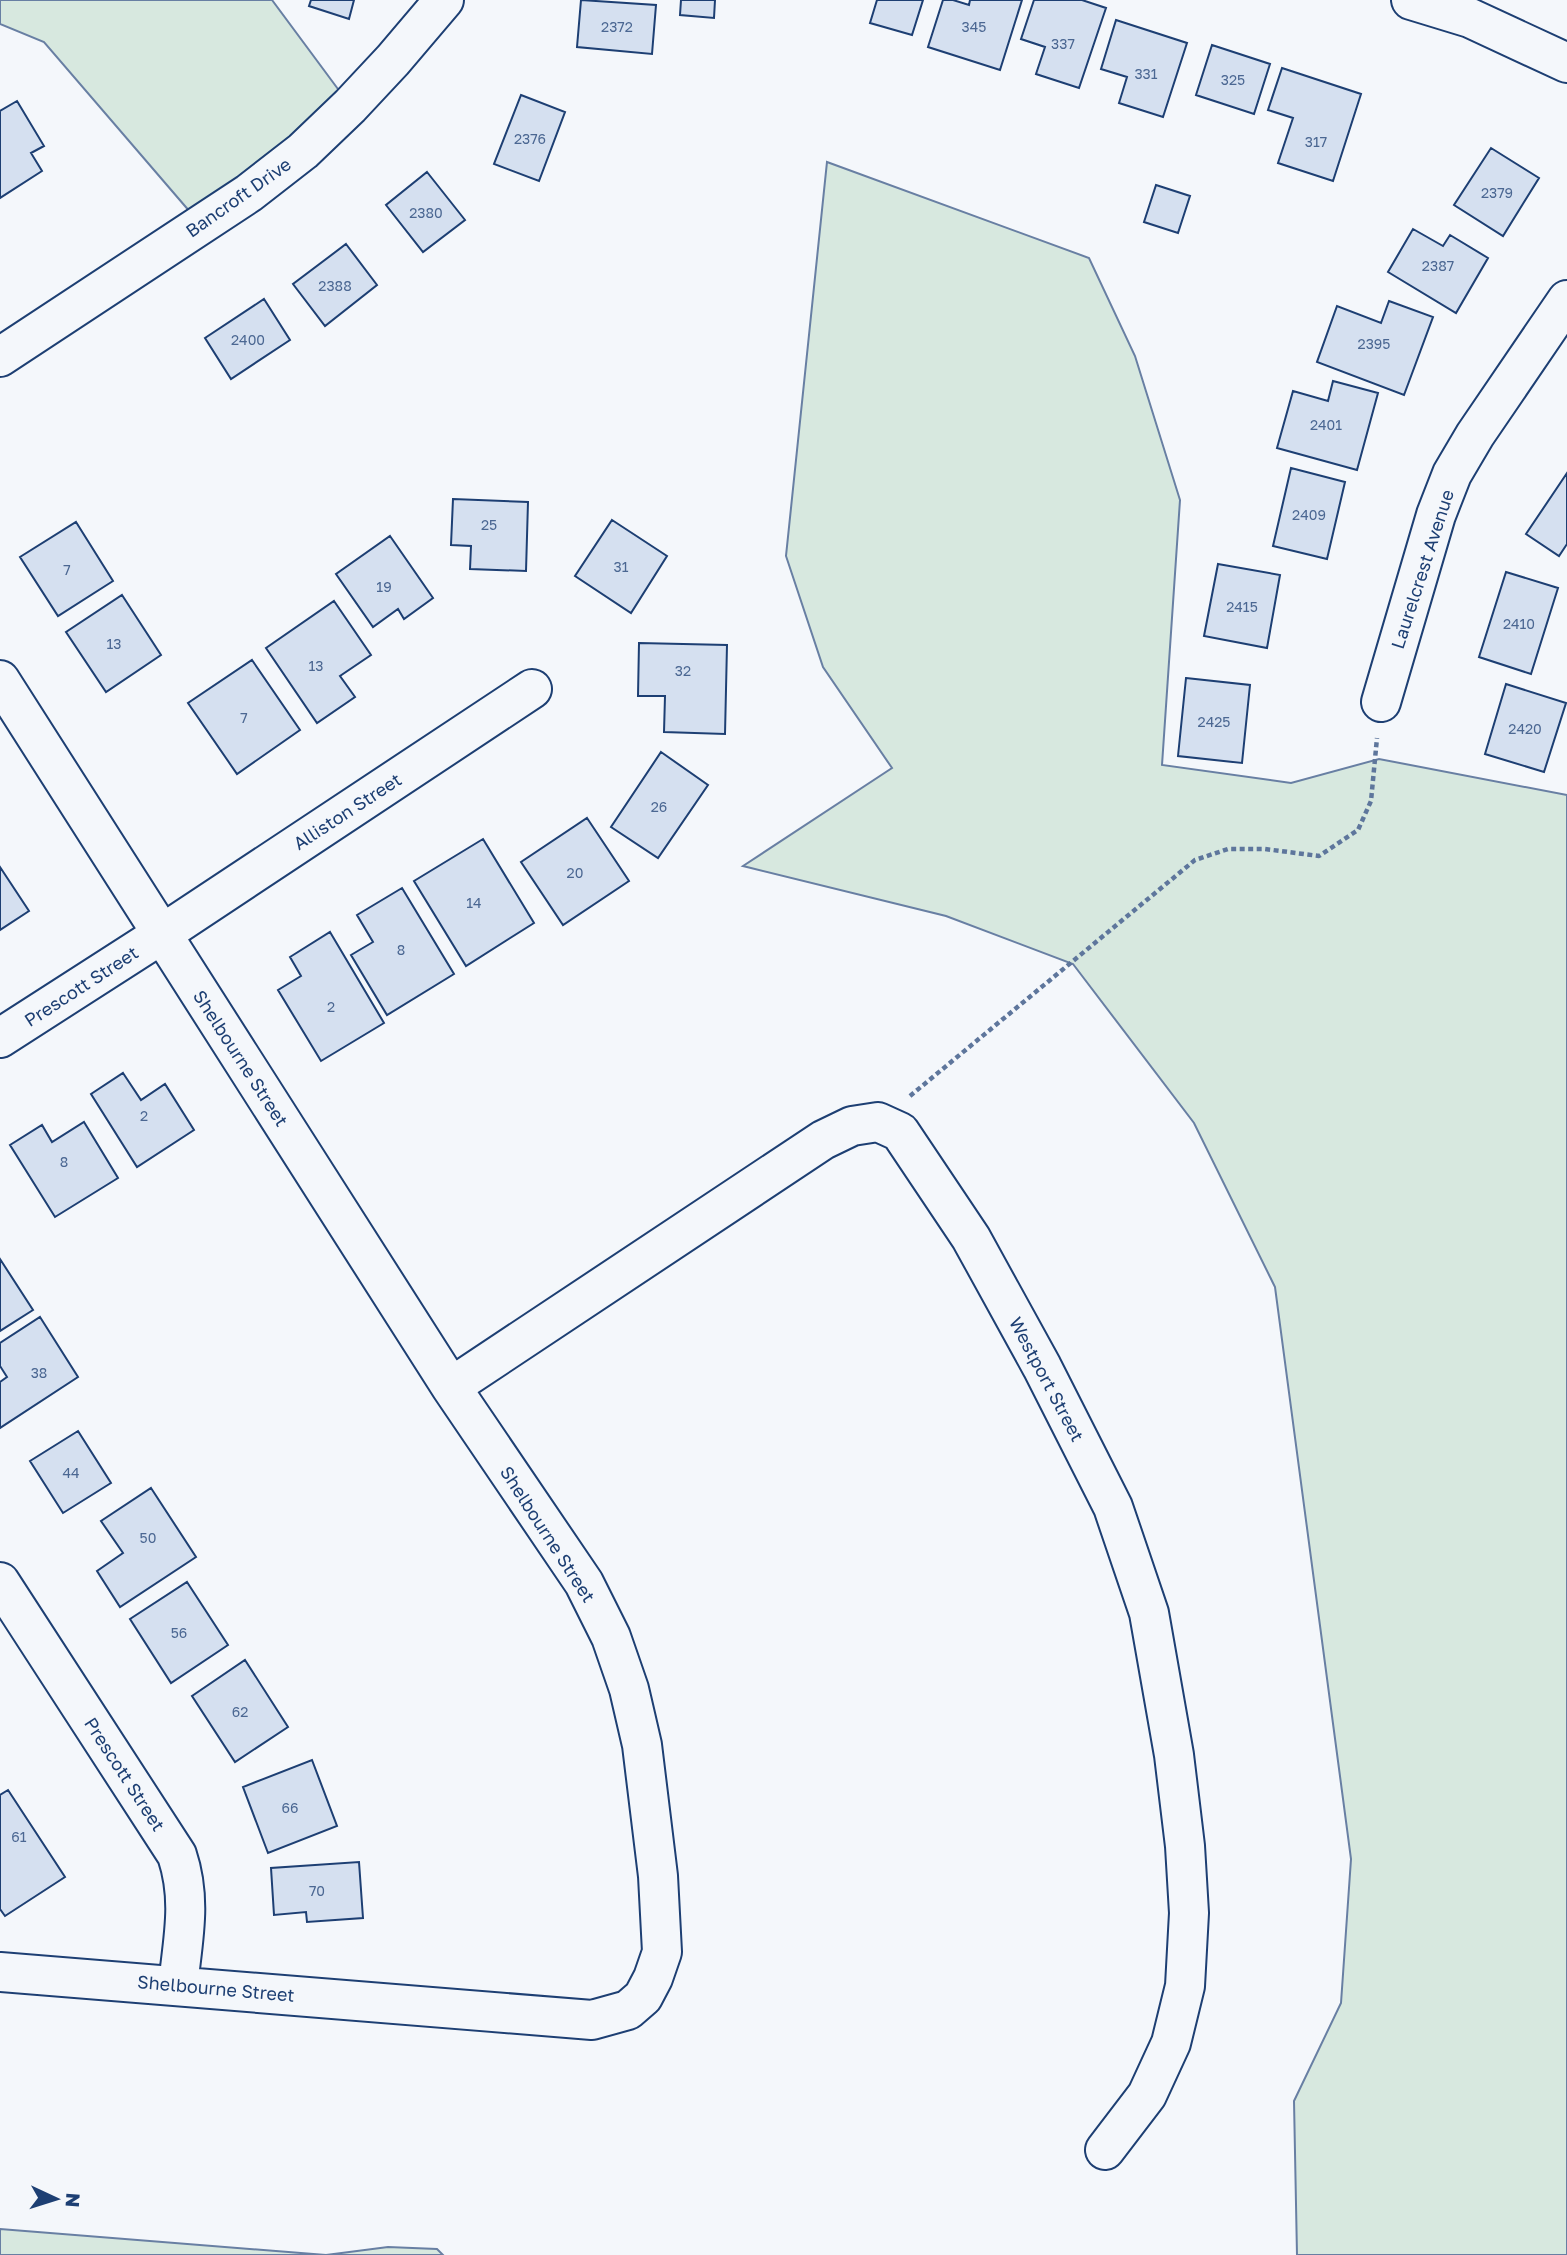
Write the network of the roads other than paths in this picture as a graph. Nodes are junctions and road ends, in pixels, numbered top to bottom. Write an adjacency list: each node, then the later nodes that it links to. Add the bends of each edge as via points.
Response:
1 (444, 0): 5 (street, Bancroft Drive, via 393,60 303,151 249,193)
2 (1411, 0): 3 (street, via 1471,19)
3 (1567, 63)
4 (1567, 300): 8 (street, Laurelcrest Avenue, via 1452,474)
5 (0, 357)
6 (0, 680): 9 (street, Shelbourne Street)
7 (533, 689): 9 (street, Alliston Street)
8 (1381, 702)
9 (162, 934): 10 (street, Prescott Street); 11 (street, Shelbourne Street)
10 (0, 1038)
11 (451, 1387): 14 (street, Shelbourne Street, via 584,1583 611,1637 629,1689 642,1745 656,1863 662,1952 653,1978 643,1997 628,2010 592,2020); 15 (street, Westport Street, via 823,1139 852,1126 878,1122 900,1132 971,1238 1042,1367 1114,1507 1149,1613 1185,1846 1189,1913 1185,1986 1171,2043 1147,2095)
12 (0, 1582): 14 (street, Prescott Street, via 177,1855 187,1903)
13 (0, 1972): 14 (street, Shelbourne Street)
14 (178, 1985)
15 (1105, 2150)

